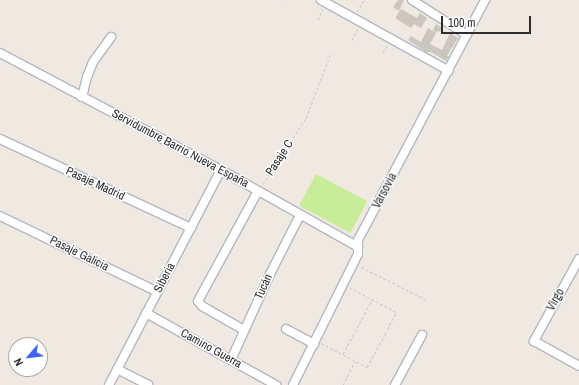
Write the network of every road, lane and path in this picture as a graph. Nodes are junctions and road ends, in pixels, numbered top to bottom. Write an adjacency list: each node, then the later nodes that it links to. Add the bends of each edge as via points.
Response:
1 (364, 0): 5 (path)
2 (412, 0): 8 (street)
3 (485, 0): 8 (street, Varsovia)
4 (324, 1): 5 (street); 6 (path)
5 (353, 18): 7 (street)
6 (318, 20)
7 (362, 22): 10 (street); 11 (path)
8 (467, 36): 15 (street, Varsovia)
9 (111, 37): 16 (street, via 93,62 86,77)
10 (391, 39): 14 (path); 15 (street)
11 (352, 40)
12 (0, 53): 16 (street, Servidumbre Barrio Nueva España)
13 (331, 53): 19 (path, Pasaje C, via 306,118)
14 (384, 53)
15 (449, 71): 23 (street, Varsovia, via 358,240)
16 (82, 97): 18 (street, Servidumbre Barrio Nueva España)
17 (0, 139): 22 (street, Pasaje Madrid)
18 (221, 170): 19 (street, Servidumbre Barrio Nueva España); 22 (street, Siberia)
19 (258, 191): 21 (street, Servidumbre Barrio Nueva España); 31 (street, via 198,301 202,306)
20 (0, 216): 27 (street, Pasaje Galicia)
21 (300, 216): 23 (street, Servidumbre Barrio Nueva España); 31 (street, Tucán)
22 (191, 228): 27 (street, Siberia)
23 (358, 247): 25 (street, Varsovia, via 358,254)
24 (579, 259): 38 (street, Virgo, via 534,341)
25 (352, 264): 26 (street, Varsovia); 28 (path)
26 (343, 284): 29 (path); 34 (street, Varsovia)
27 (158, 292): 30 (street, Siberia)
28 (425, 299)
29 (372, 300): 35 (path); 37 (path, via 396,312 367,367)
30 (146, 313): 36 (street, Camino Guerra); 39 (street, Siberia)
31 (244, 330): 36 (street, Tucán)
32 (286, 330): 34 (street)
33 (422, 335): 40 (street)
34 (315, 342): 35 (path); 44 (street, Varsovia)
35 (343, 354): 37 (path)
36 (231, 360): 43 (street, Camino Guerra)
37 (355, 361): 45 (path)
38 (579, 366)
39 (117, 369): 41 (street, Siberia); 42 (street)
40 (397, 384)
41 (109, 385)
42 (148, 385)
43 (276, 385)
44 (293, 385)
45 (342, 385)

